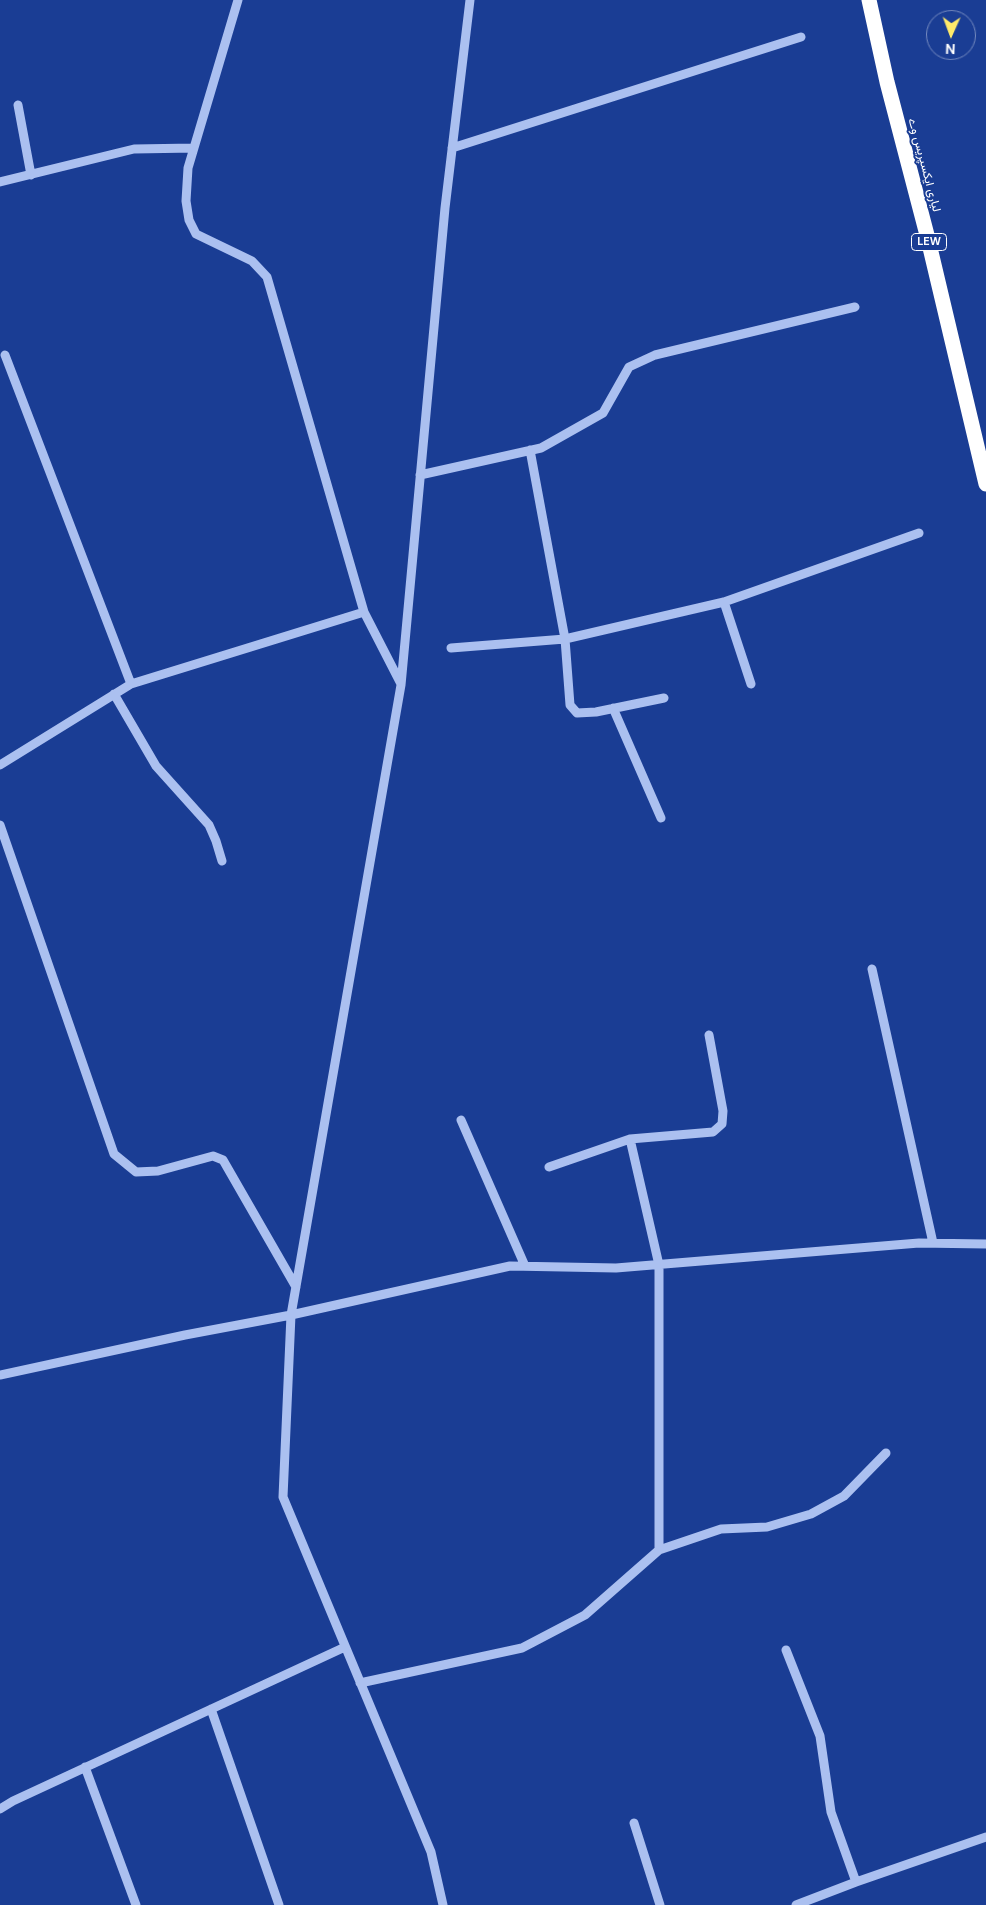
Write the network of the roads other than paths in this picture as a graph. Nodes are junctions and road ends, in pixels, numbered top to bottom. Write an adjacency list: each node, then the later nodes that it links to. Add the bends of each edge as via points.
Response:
1 (238, 0): 6 (street)
2 (470, 0): 7 (street)
3 (869, 0): 14 (highway, لیاری ایکسپریس وے / LEW)
4 (801, 37): 7 (street)
5 (18, 105): 8 (street)
6 (194, 148): 8 (street, via 134,149); 17 (street, via 188,168 186,201 189,220 196,234 252,261 267,277)
7 (452, 148): 13 (street)
8 (31, 175): 9 (street)
9 (0, 182)
10 (855, 307): 12 (street, via 655,355 629,367 603,413 541,448)
11 (5, 355): 20 (street)
12 (530, 450): 13 (street); 18 (street)
13 (420, 475): 22 (street)
14 (986, 484)
15 (919, 533): 16 (street)
16 (724, 602): 18 (street); 21 (street)
17 (364, 612): 20 (street); 22 (street)
18 (565, 639): 19 (street); 25 (street, via 570,705 577,712)
19 (450, 648)
20 (131, 684): 23 (street)
21 (751, 684)
22 (401, 685): 39 (street)
23 (114, 694): 26 (street); 29 (street, via 156,766 210,825)
24 (664, 698): 25 (street)
25 (613, 708): 27 (street)
26 (0, 765)
27 (661, 818)
28 (0, 824): 39 (street, via 114,1154 136,1172 158,1170 213,1156 222,1160)
29 (222, 861)
30 (872, 969): 35 (street)
31 (709, 1035): 33 (street, via 723,1111 722,1124 713,1132)
32 (461, 1120): 38 (street)
33 (630, 1140): 34 (street); 37 (street)
34 (549, 1167)
35 (933, 1243): 36 (street); 37 (street)
36 (986, 1244)
37 (659, 1265): 38 (street, via 616,1268); 43 (street)
38 (525, 1266): 40 (street, via 510,1266)
39 (296, 1287): 40 (street)
40 (291, 1315): 41 (street, via 186,1334); 44 (street, via 283,1497)
41 (0, 1375)
42 (886, 1453): 43 (street, via 844,1496 811,1514 767,1527 721,1529)
43 (659, 1550): 46 (street, via 585,1615 522,1648)
44 (345, 1647): 46 (street); 47 (street)
45 (786, 1650): 52 (street, via 820,1736 831,1812)
46 (360, 1683): 55 (street, via 431,1852)
47 (211, 1709): 48 (street); 54 (street)
48 (85, 1767): 49 (street); 53 (street)
49 (1, 1805)
50 (634, 1823): 56 (street)
51 (986, 1837): 52 (street)
52 (856, 1882): 57 (street)
53 (136, 1905)
54 (279, 1905)
55 (443, 1905)
56 (660, 1905)
57 (796, 1905)

